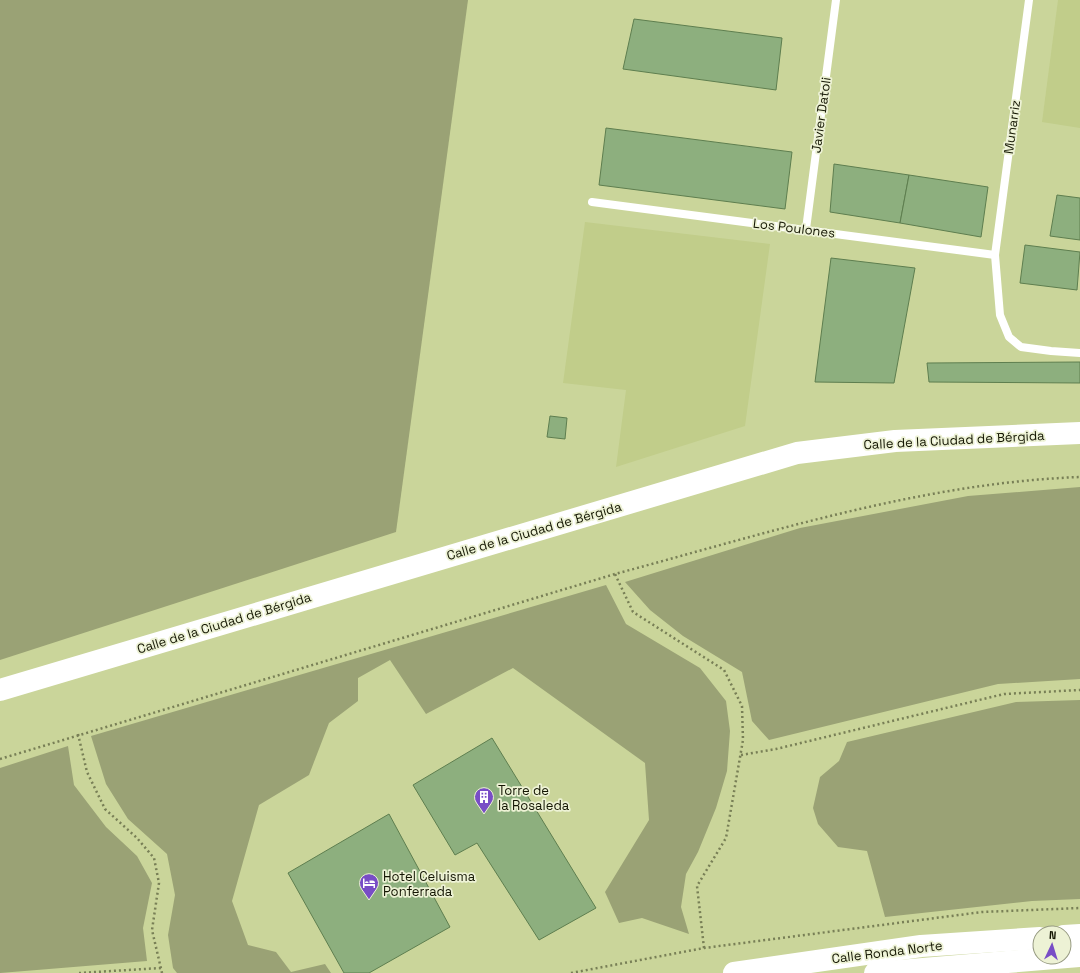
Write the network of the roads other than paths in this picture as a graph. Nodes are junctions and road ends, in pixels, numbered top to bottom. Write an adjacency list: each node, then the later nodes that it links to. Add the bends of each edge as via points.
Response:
1 (836, 0): 4 (lane, Javier Datoli)
2 (1029, 0): 5 (lane, Munarriz)
3 (592, 202): 4 (lane, Los Poulones)
4 (806, 229): 5 (lane, Los Poulones)
5 (995, 254): 6 (lane, Munarriz, via 1000,315 1009,337 1021,347)
6 (1080, 353)
7 (1080, 433): 8 (street, Calle de la Ciudad de Bérgida, via 895,440 797,453)
8 (0, 690)
9 (1032, 939): 11 (street, Calle Ronda Norte, via 921,946)
10 (1080, 956): 12 (street, Calle Ronda Norte)
11 (734, 973)
12 (875, 973)

